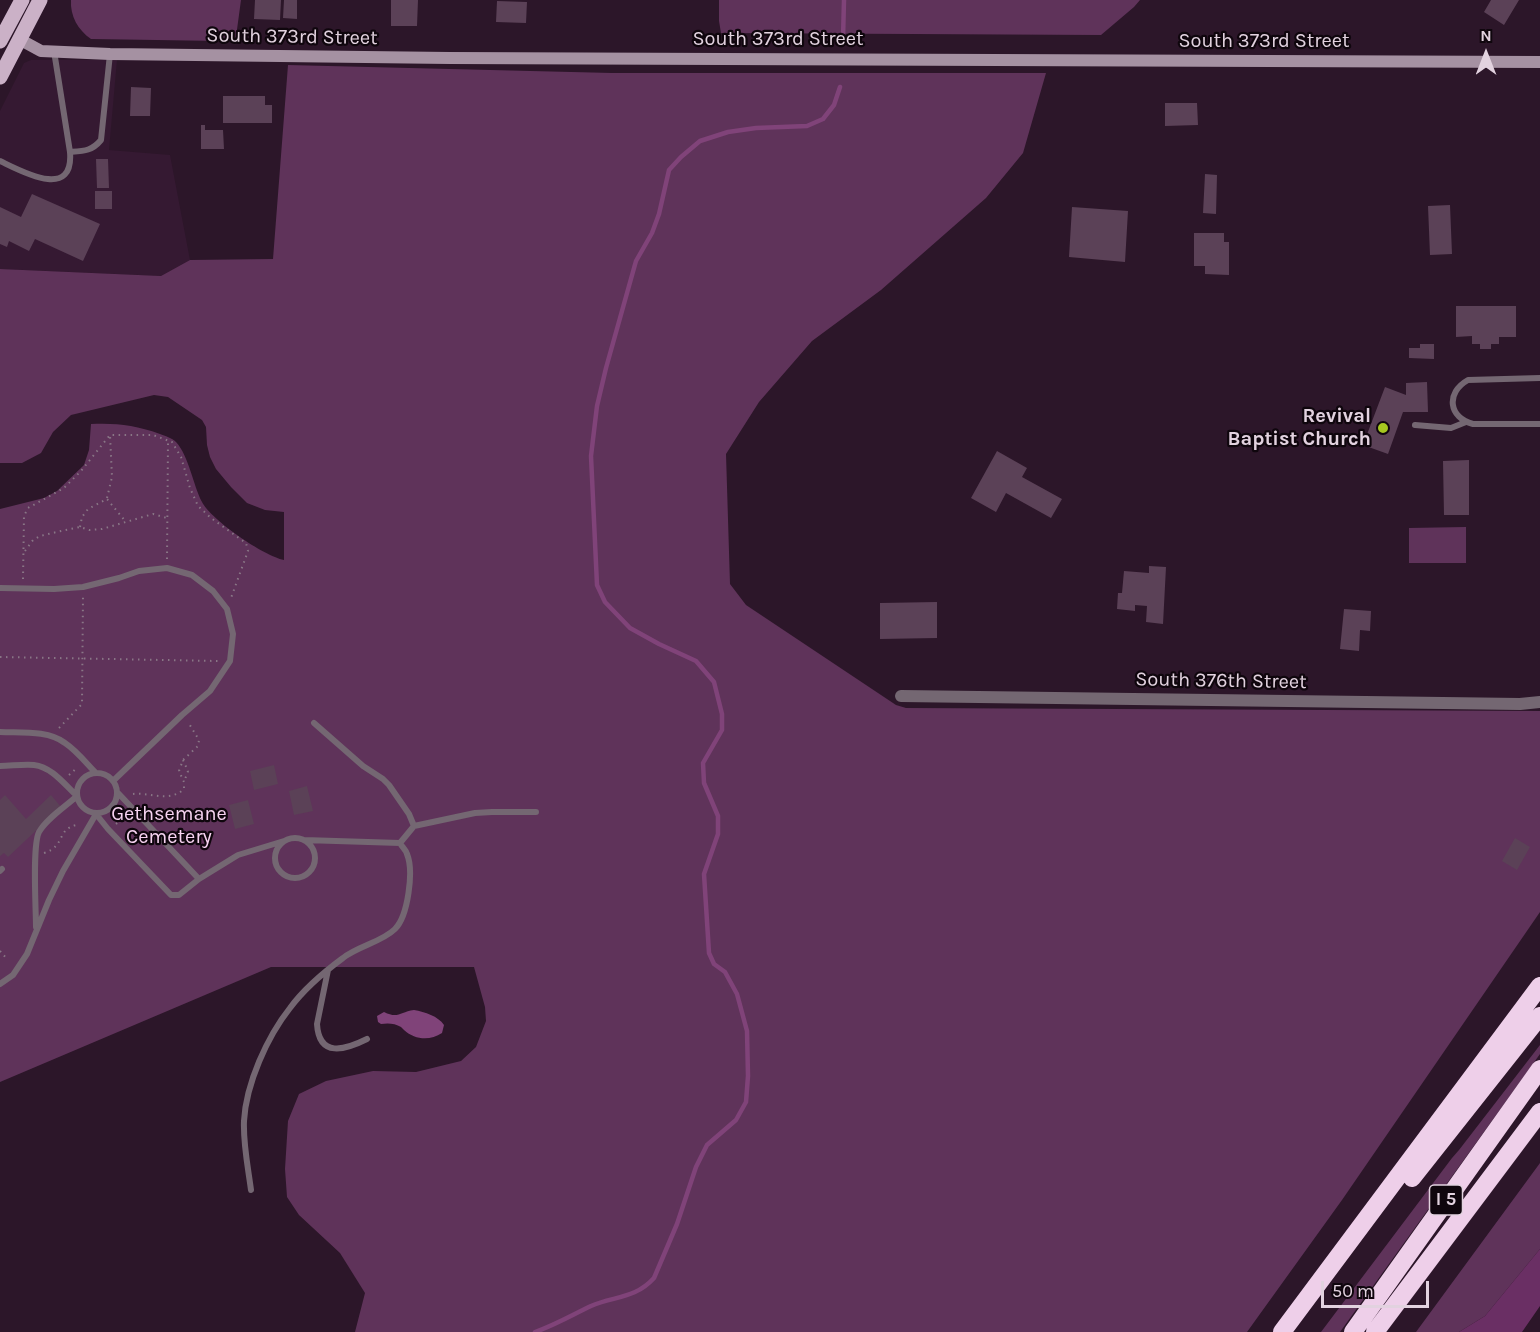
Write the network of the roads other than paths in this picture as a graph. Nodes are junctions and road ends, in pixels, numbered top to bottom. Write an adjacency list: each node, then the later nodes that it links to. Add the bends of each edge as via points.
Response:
1 (22, 0): 4 (main road)
2 (40, 0): 3 (main road)
3 (19, 39): 5 (street, South 373rd Street, via 42,51); 8 (main road)
4 (0, 41)
5 (54, 51): 6 (street, South 373rd Street); 9 (lane)
6 (110, 54): 7 (street, South 373rd Street); 9 (lane, via 101,140 95,147)
7 (1540, 62)
8 (0, 77)
9 (70, 153): 10 (lane, via 68,171 60,178 47,180 34,178)
10 (0, 161)
11 (1540, 378): 12 (lane, via 1475,379 1461,384 1453,404 1455,412)
12 (1466, 422): 13 (lane); 14 (lane, via 1451,428)
13 (1540, 424)
14 (1415, 425)
15 (0, 588): 22 (lane, via 83,587 139,571 167,568 192,575 213,591 227,609 233,634 230,661 210,691)
16 (901, 696): 17 (street, South 376th Street)
17 (1540, 702)
18 (314, 723): 27 (lane, via 383,779)
19 (0, 732): 21 (lane, via 60,739)
20 (0, 766): 24 (lane, via 43,767)
21 (96, 773): 22 (lane); 24 (lane, via 80,783)
22 (113, 781): 23 (lane)
23 (118, 793): 26 (lane, via 110,810); 31 (lane)
24 (77, 796): 26 (lane, via 84,809); 32 (lane, via 38,834)
25 (536, 812): 27 (lane, via 475,813)
26 (96, 814): 31 (lane, via 171,895 180,895); 32 (lane, via 63,871)
27 (414, 826): 30 (lane)
28 (304, 840): 29 (lane); 29 (lane, via 316,857 311,872 297,878 282,874 276,865 275,854); 30 (lane)
29 (284, 841): 31 (lane, via 238,855)
30 (400, 843): 33 (lane, via 407,854 409,870 407,907 400,923 390,933)
31 (199, 879)
32 (36, 932): 34 (lane, via 20,966)
33 (328, 969): 37 (lane, via 317,1024 320,1039 334,1049 351,1047); 40 (lane, via 289,1008 255,1073 243,1124)
34 (0, 984)
35 (1540, 986): 41 (highway, I 5)
36 (1540, 1016): 41 (highway, I 5, via 1382,1215)
37 (367, 1039)
38 (1540, 1069): 43 (highway, I 5)
39 (1540, 1112): 44 (highway, I 5)
40 (251, 1190)
41 (1352, 1238): 42 (highway, I 5)
42 (1282, 1332)
43 (1353, 1332)
44 (1375, 1332)

